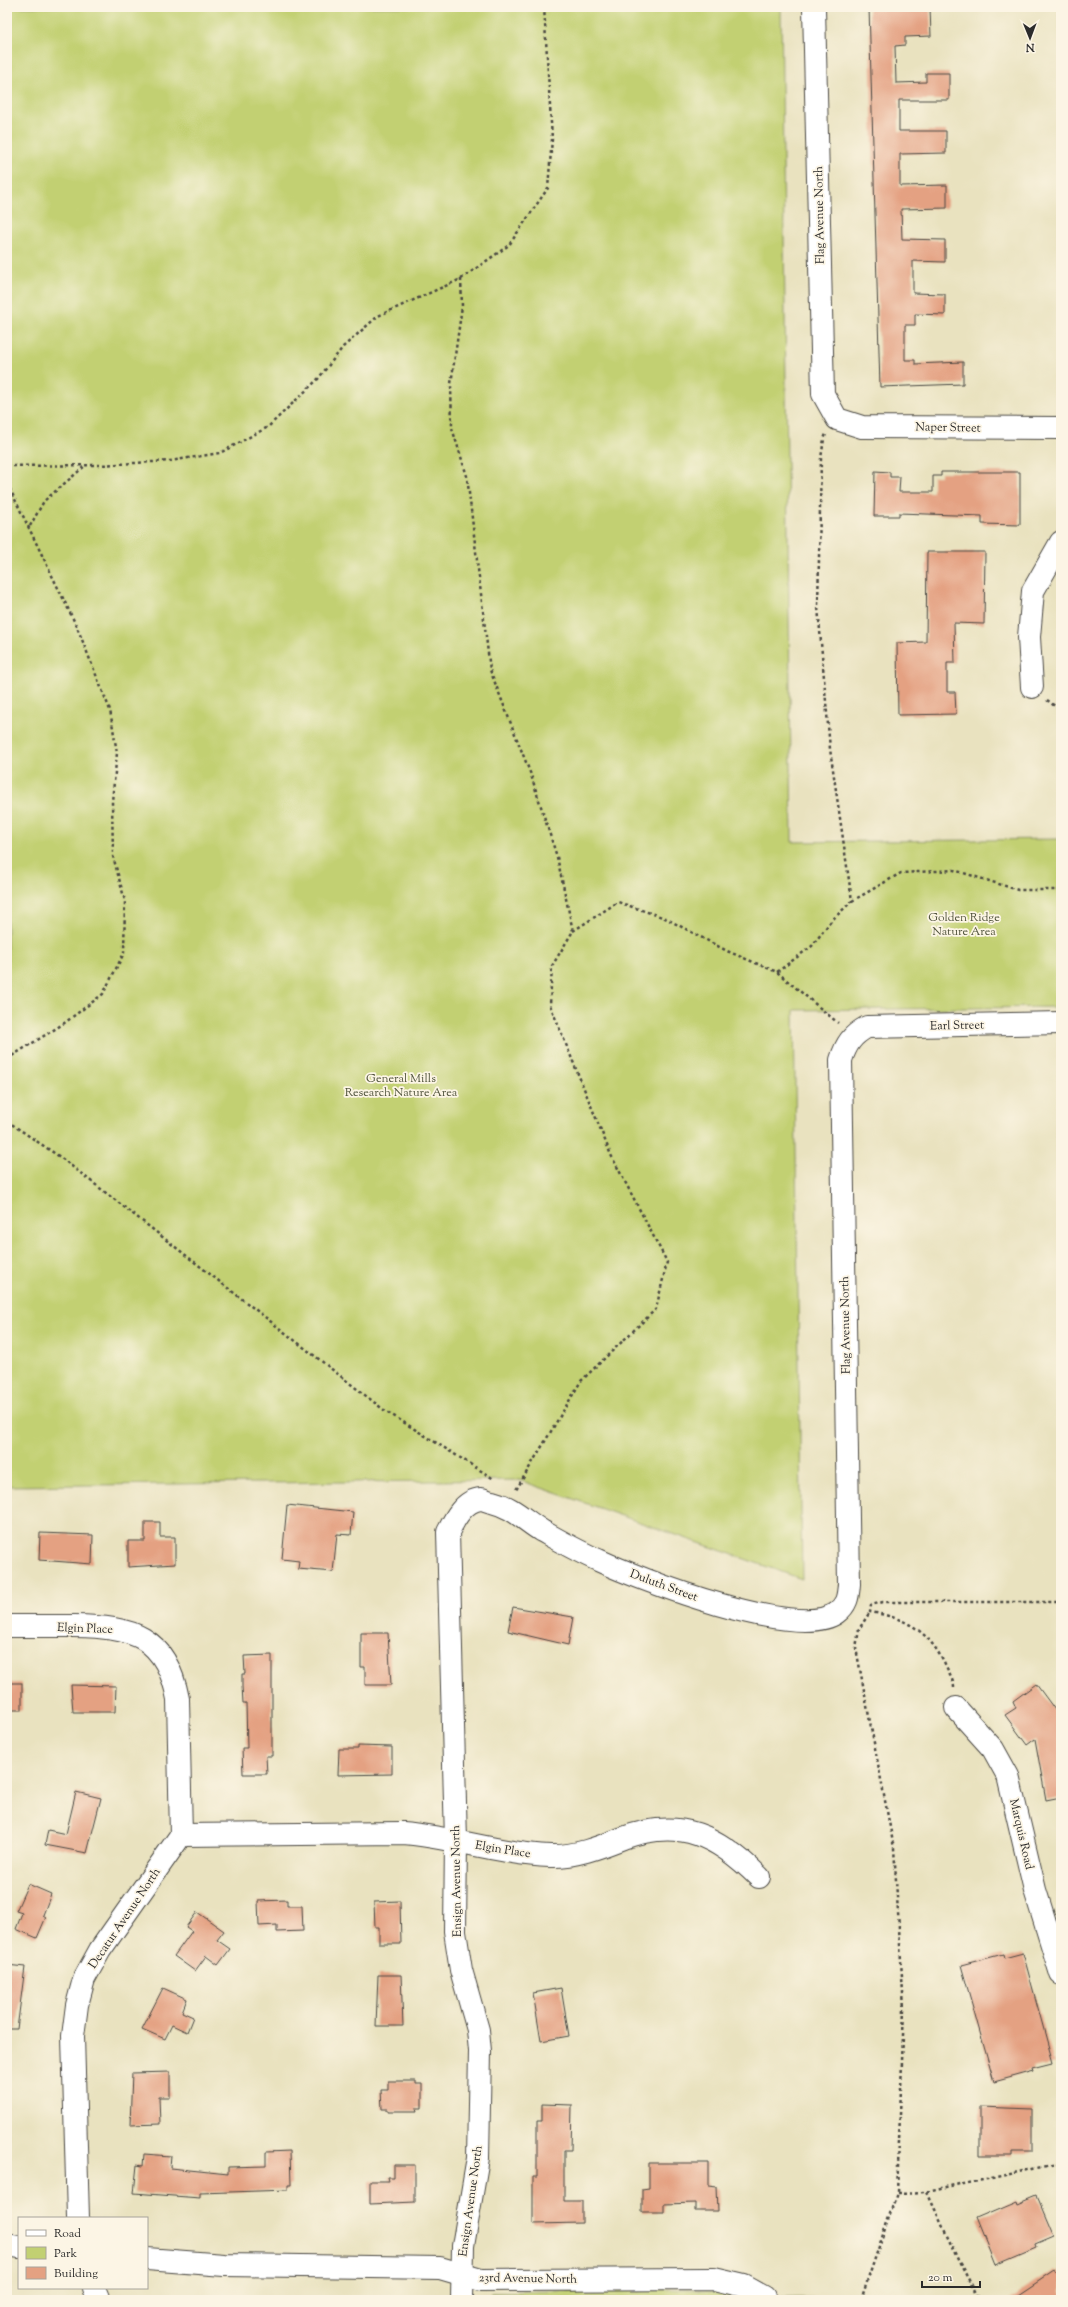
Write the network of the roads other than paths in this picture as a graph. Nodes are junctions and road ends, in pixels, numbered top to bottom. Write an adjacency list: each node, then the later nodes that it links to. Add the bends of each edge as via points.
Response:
1 (814, 7): 2 (street, Flag Avenue North, via 823,394)
2 (836, 419): 3 (street, Naper Street, via 862,427)
3 (1061, 428)
4 (1061, 542): 5 (street, via 1033,592 1029,637)
5 (1032, 687)
6 (1061, 1023): 7 (street, Earl Street, via 880,1026)
7 (854, 1034): 9 (street, Flag Avenue North, via 841,1060 849,1584 847,1601)
8 (513, 1495): 9 (street, Duluth Street, via 541,1530 583,1552 656,1584 718,1604 784,1618 813,1621); 13 (street, Ensign Avenue North, via 480,1499 469,1504 456,1515 448,1532)
9 (835, 1614)
10 (7, 1626): 12 (street, Elgin Place, via 105,1626 129,1631 145,1639 157,1650 174,1679 178,1699)
11 (956, 1708): 15 (street, Marquis Road, via 993,1749 1008,1776 1035,1890)
12 (181, 1835): 13 (street, Elgin Place, via 403,1833); 16 (street, Decatur Avenue North, via 100,1950 84,1979 73,2036)
13 (456, 1841): 14 (street, Elgin Place, via 515,1853 551,1856 590,1851 647,1830 668,1829 691,1832 712,1839 735,1854); 20 (street, Ensign Avenue North, via 457,1948 478,2030 480,2051 478,2158 462,2246)
14 (759, 1877)
15 (1061, 1974)
16 (78, 2217)
17 (7, 2246): 18 (street)
18 (18, 2247)
19 (148, 2259): 20 (street, 23rd Avenue North, via 224,2265 440,2268)
20 (461, 2274): 22 (street, 23rd Avenue North, via 481,2280 714,2279 744,2286); 24 (street, Ensign Avenue North)
21 (94, 2289): 23 (street)
22 (764, 2297)
23 (99, 2300)
24 (462, 2300)

